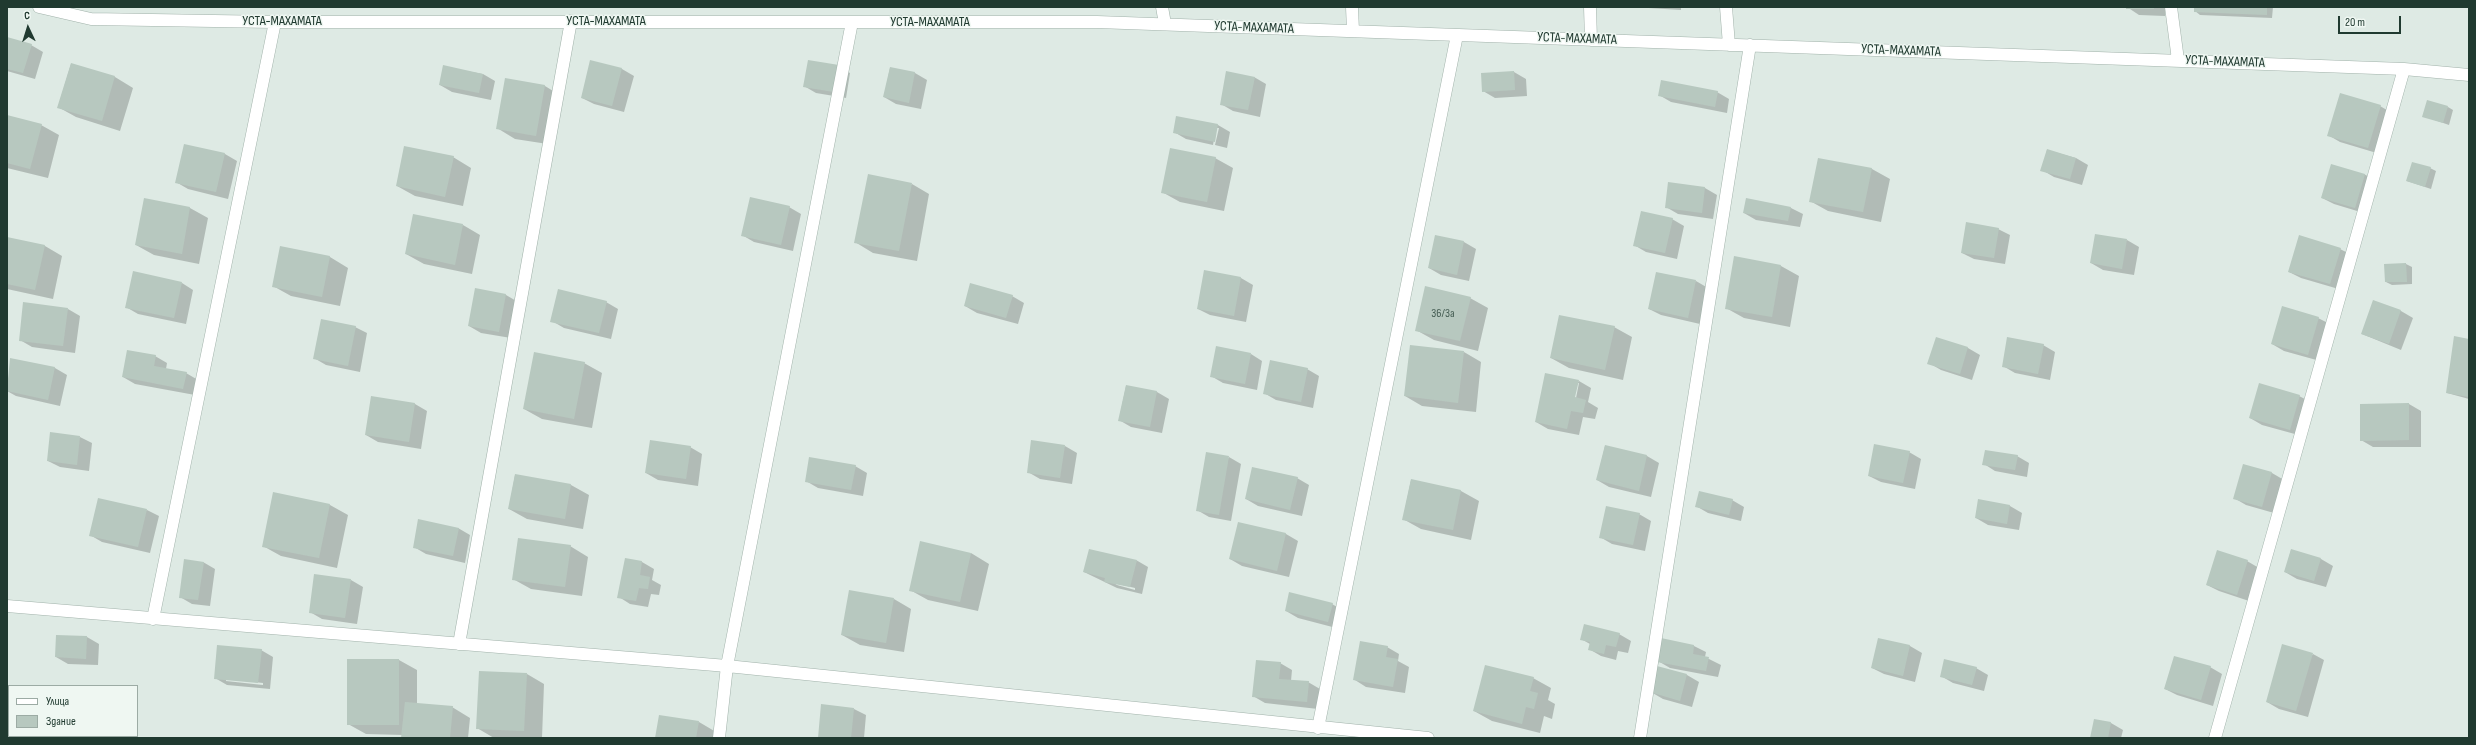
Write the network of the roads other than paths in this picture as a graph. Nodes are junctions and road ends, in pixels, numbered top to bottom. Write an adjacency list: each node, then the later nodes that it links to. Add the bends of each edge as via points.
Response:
1 (38, 7): 8 (street, УСТА-МАХАМАТА, via 91,19)
2 (1162, 7): 10 (street)
3 (1352, 7): 11 (street)
4 (1590, 7): 13 (street)
5 (1726, 7): 14 (street)
6 (2171, 7): 16 (street)
7 (571, 21): 8 (street, УСТА-МАХАМАТА); 9 (street, УСТА-МАХАМАТА); 21 (street)
8 (275, 22): 20 (street)
9 (852, 22): 10 (street, УСТА-МАХАМАТА); 22 (street)
10 (1165, 24): 11 (street, УСТА-МАХАМАТА)
11 (1352, 31): 12 (street, УСТА-МАХАМАТА)
12 (1457, 35): 13 (street, УСТА-МАХАМАТА); 23 (street)
13 (1591, 40): 14 (street, УСТА-МАХАМАТА)
14 (1729, 45): 15 (street, УСТА-МАХАМАТА)
15 (1750, 45): 16 (street, УСТА-МАХАМАТА); 26 (street)
16 (2178, 60): 17 (street, УСТА-МАХАМАТА)
17 (2404, 68): 18 (street, УСТА-МАХАМАТА); 27 (street)
18 (2469, 75)
19 (7, 606): 20 (street)
20 (153, 619): 21 (street)
21 (459, 644): 22 (street)
22 (727, 666): 23 (street); 24 (street)
23 (1318, 728): 25 (street)
24 (719, 738)
25 (1428, 738)
26 (1640, 738)
27 (2215, 738)

